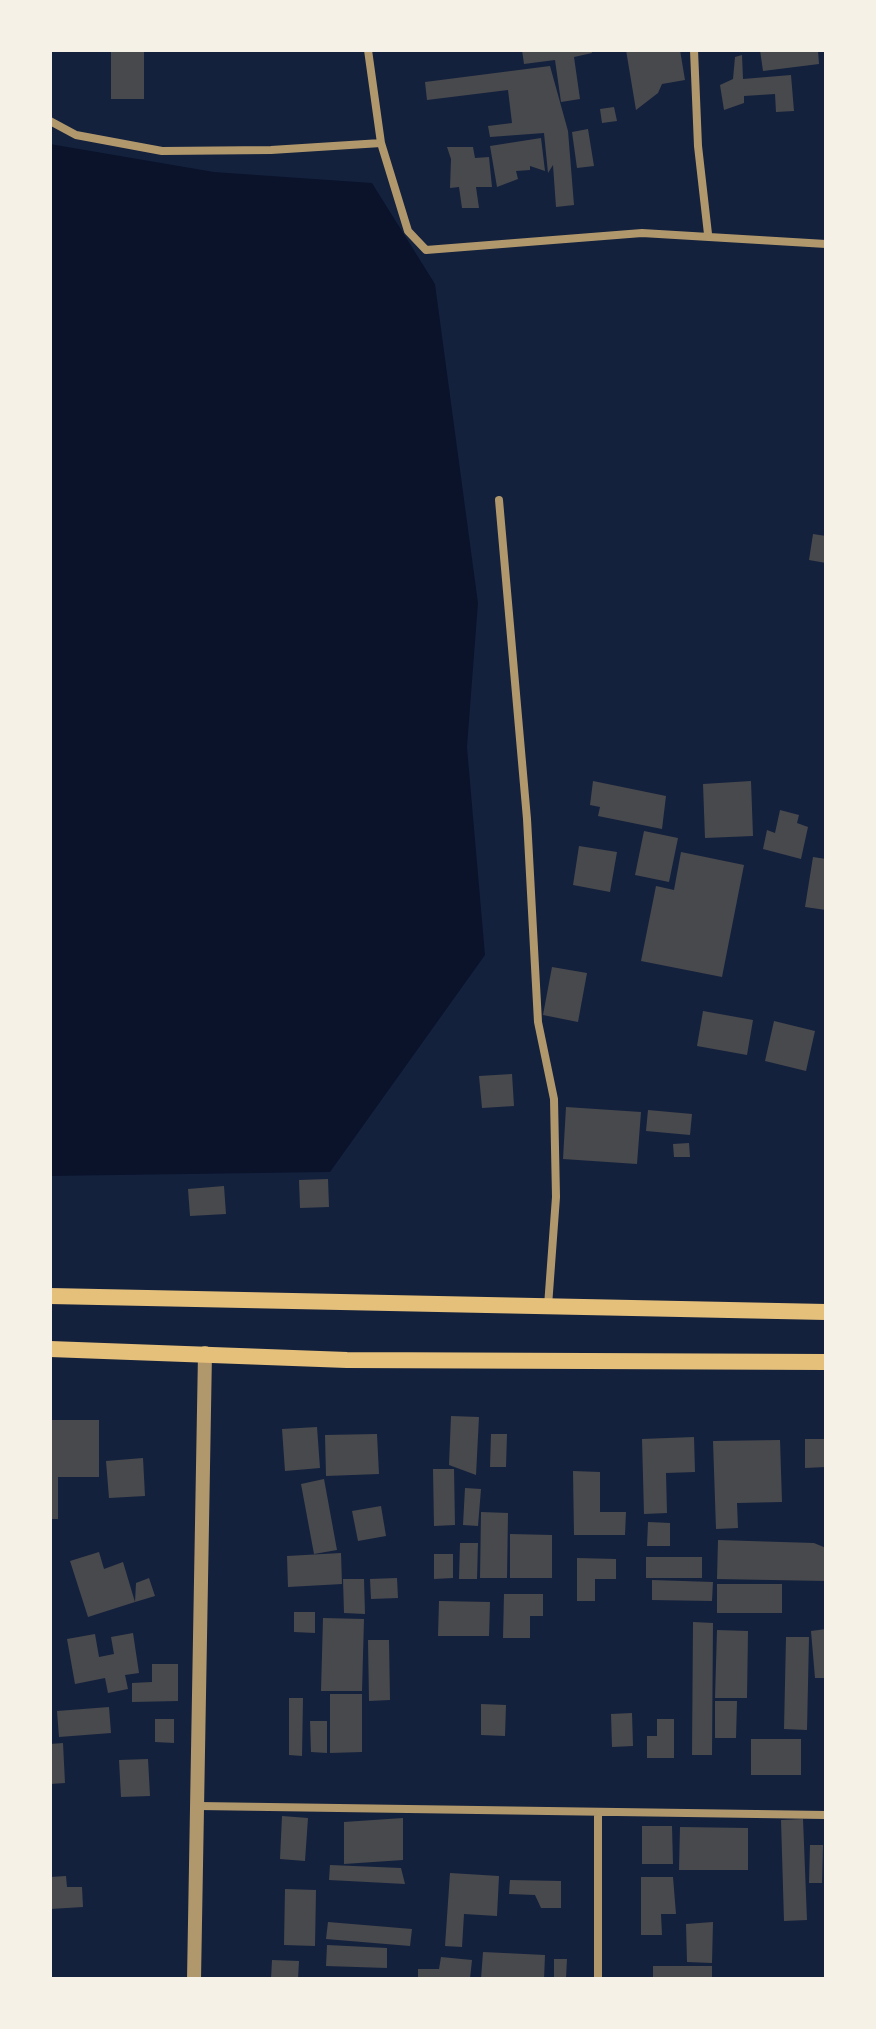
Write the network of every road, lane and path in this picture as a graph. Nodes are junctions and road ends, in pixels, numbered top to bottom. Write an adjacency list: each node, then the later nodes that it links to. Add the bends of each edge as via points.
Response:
1 (368, 50): 4 (street)
2 (694, 50): 5 (street)
3 (50, 121): 4 (street, via 76,135 162,151)
4 (381, 143): 5 (street, via 408,231 426,250 642,233)
5 (708, 234): 6 (street)
6 (826, 244)
7 (499, 500): 9 (street, via 538,1022 554,1099 556,1197)
8 (50, 1296): 9 (main road)
9 (547, 1307): 10 (main road)
10 (826, 1312)
11 (50, 1349): 12 (main road)
12 (205, 1353): 13 (main road, via 347,1360); 14 (street)
13 (826, 1362)
14 (199, 1806): 15 (street); 17 (street)
15 (598, 1814): 16 (street); 18 (street)
16 (826, 1815)
17 (194, 1979)
18 (598, 1979)

